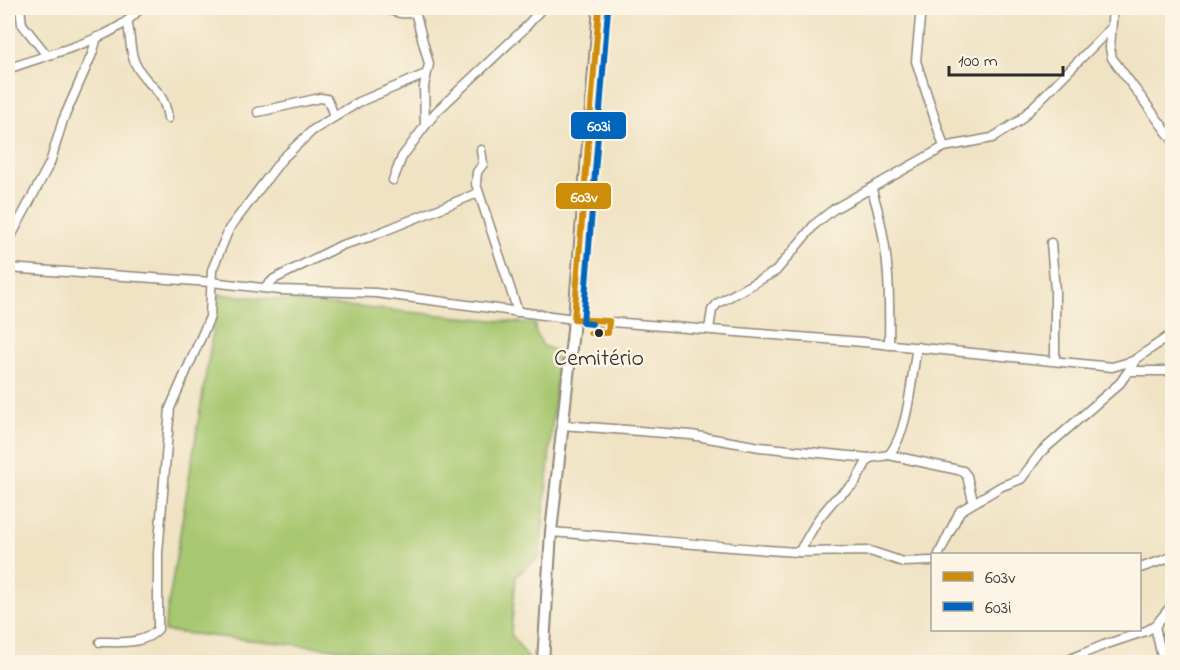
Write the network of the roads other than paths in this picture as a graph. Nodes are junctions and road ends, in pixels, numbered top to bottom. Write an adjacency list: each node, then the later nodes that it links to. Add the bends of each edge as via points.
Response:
1 (20, 8): 12 (street, via 22,24)
2 (140, 8): 9 (street)
3 (386, 8): 8 (street, via 398,13)
4 (542, 8): 18 (street)
5 (599, 8): 31 (street)
6 (921, 8): 20 (street, via 916,61)
7 (1113, 8): 10 (street)
8 (416, 9): 14 (street, via 428,58)
9 (127, 21): 11 (street); 17 (street, via 133,59 165,99)
10 (1111, 28): 19 (street, via 1112,58); 20 (street, via 1004,132)
11 (97, 37): 12 (street); 25 (street, via 50,163)
12 (46, 54): 13 (street)
13 (8, 69)
14 (426, 74): 16 (street); 18 (street)
15 (258, 112): 16 (street, via 320,98 327,99)
16 (334, 115): 28 (street, via 297,143 248,203 229,229)
17 (168, 118)
18 (425, 126): 22 (street, via 402,157)
19 (1173, 139)
20 (944, 147): 23 (street)
21 (481, 150): 24 (street, via 483,164 475,178)
22 (393, 180)
23 (872, 189): 32 (street, via 823,217 776,271 718,303 712,310); 34 (street, via 887,246)
24 (478, 193): 29 (street, via 342,245 274,279); 30 (street)
25 (8, 242)
26 (1051, 243): 37 (street)
27 (8, 268): 28 (street)
28 (211, 282): 29 (street); 52 (street, via 210,317 170,408 158,553 158,629 148,638)
29 (265, 288): 30 (street, via 376,293)
30 (518, 312): 31 (street)
31 (574, 319): 32 (street); 40 (street)
32 (709, 329): 34 (street)
33 (1173, 334): 36 (street)
34 (889, 345): 35 (street)
35 (917, 347): 37 (street); 41 (street, via 904,419 896,447)
36 (1137, 358): 37 (street, via 1122,366); 38 (street)
37 (1055, 360)
38 (1130, 371): 39 (street); 43 (street, via 1041,452 1021,479)
39 (1173, 371)
40 (562, 425): 42 (street, via 691,435 760,447); 44 (street)
41 (889, 455): 42 (street); 43 (street, via 963,471)
42 (869, 458): 45 (street, via 854,484 824,512)
43 (974, 501): 46 (street, via 954,520)
44 (551, 532): 45 (street); 54 (street)
45 (799, 552): 48 (street, via 870,551 903,562)
46 (940, 553)
47 (1173, 556): 49 (street)
48 (931, 561)
49 (1141, 568)
50 (1173, 605): 51 (street)
51 (1155, 627): 53 (street); 55 (street)
52 (100, 642)
53 (1067, 662)
54 (543, 663)
55 (1163, 663)

